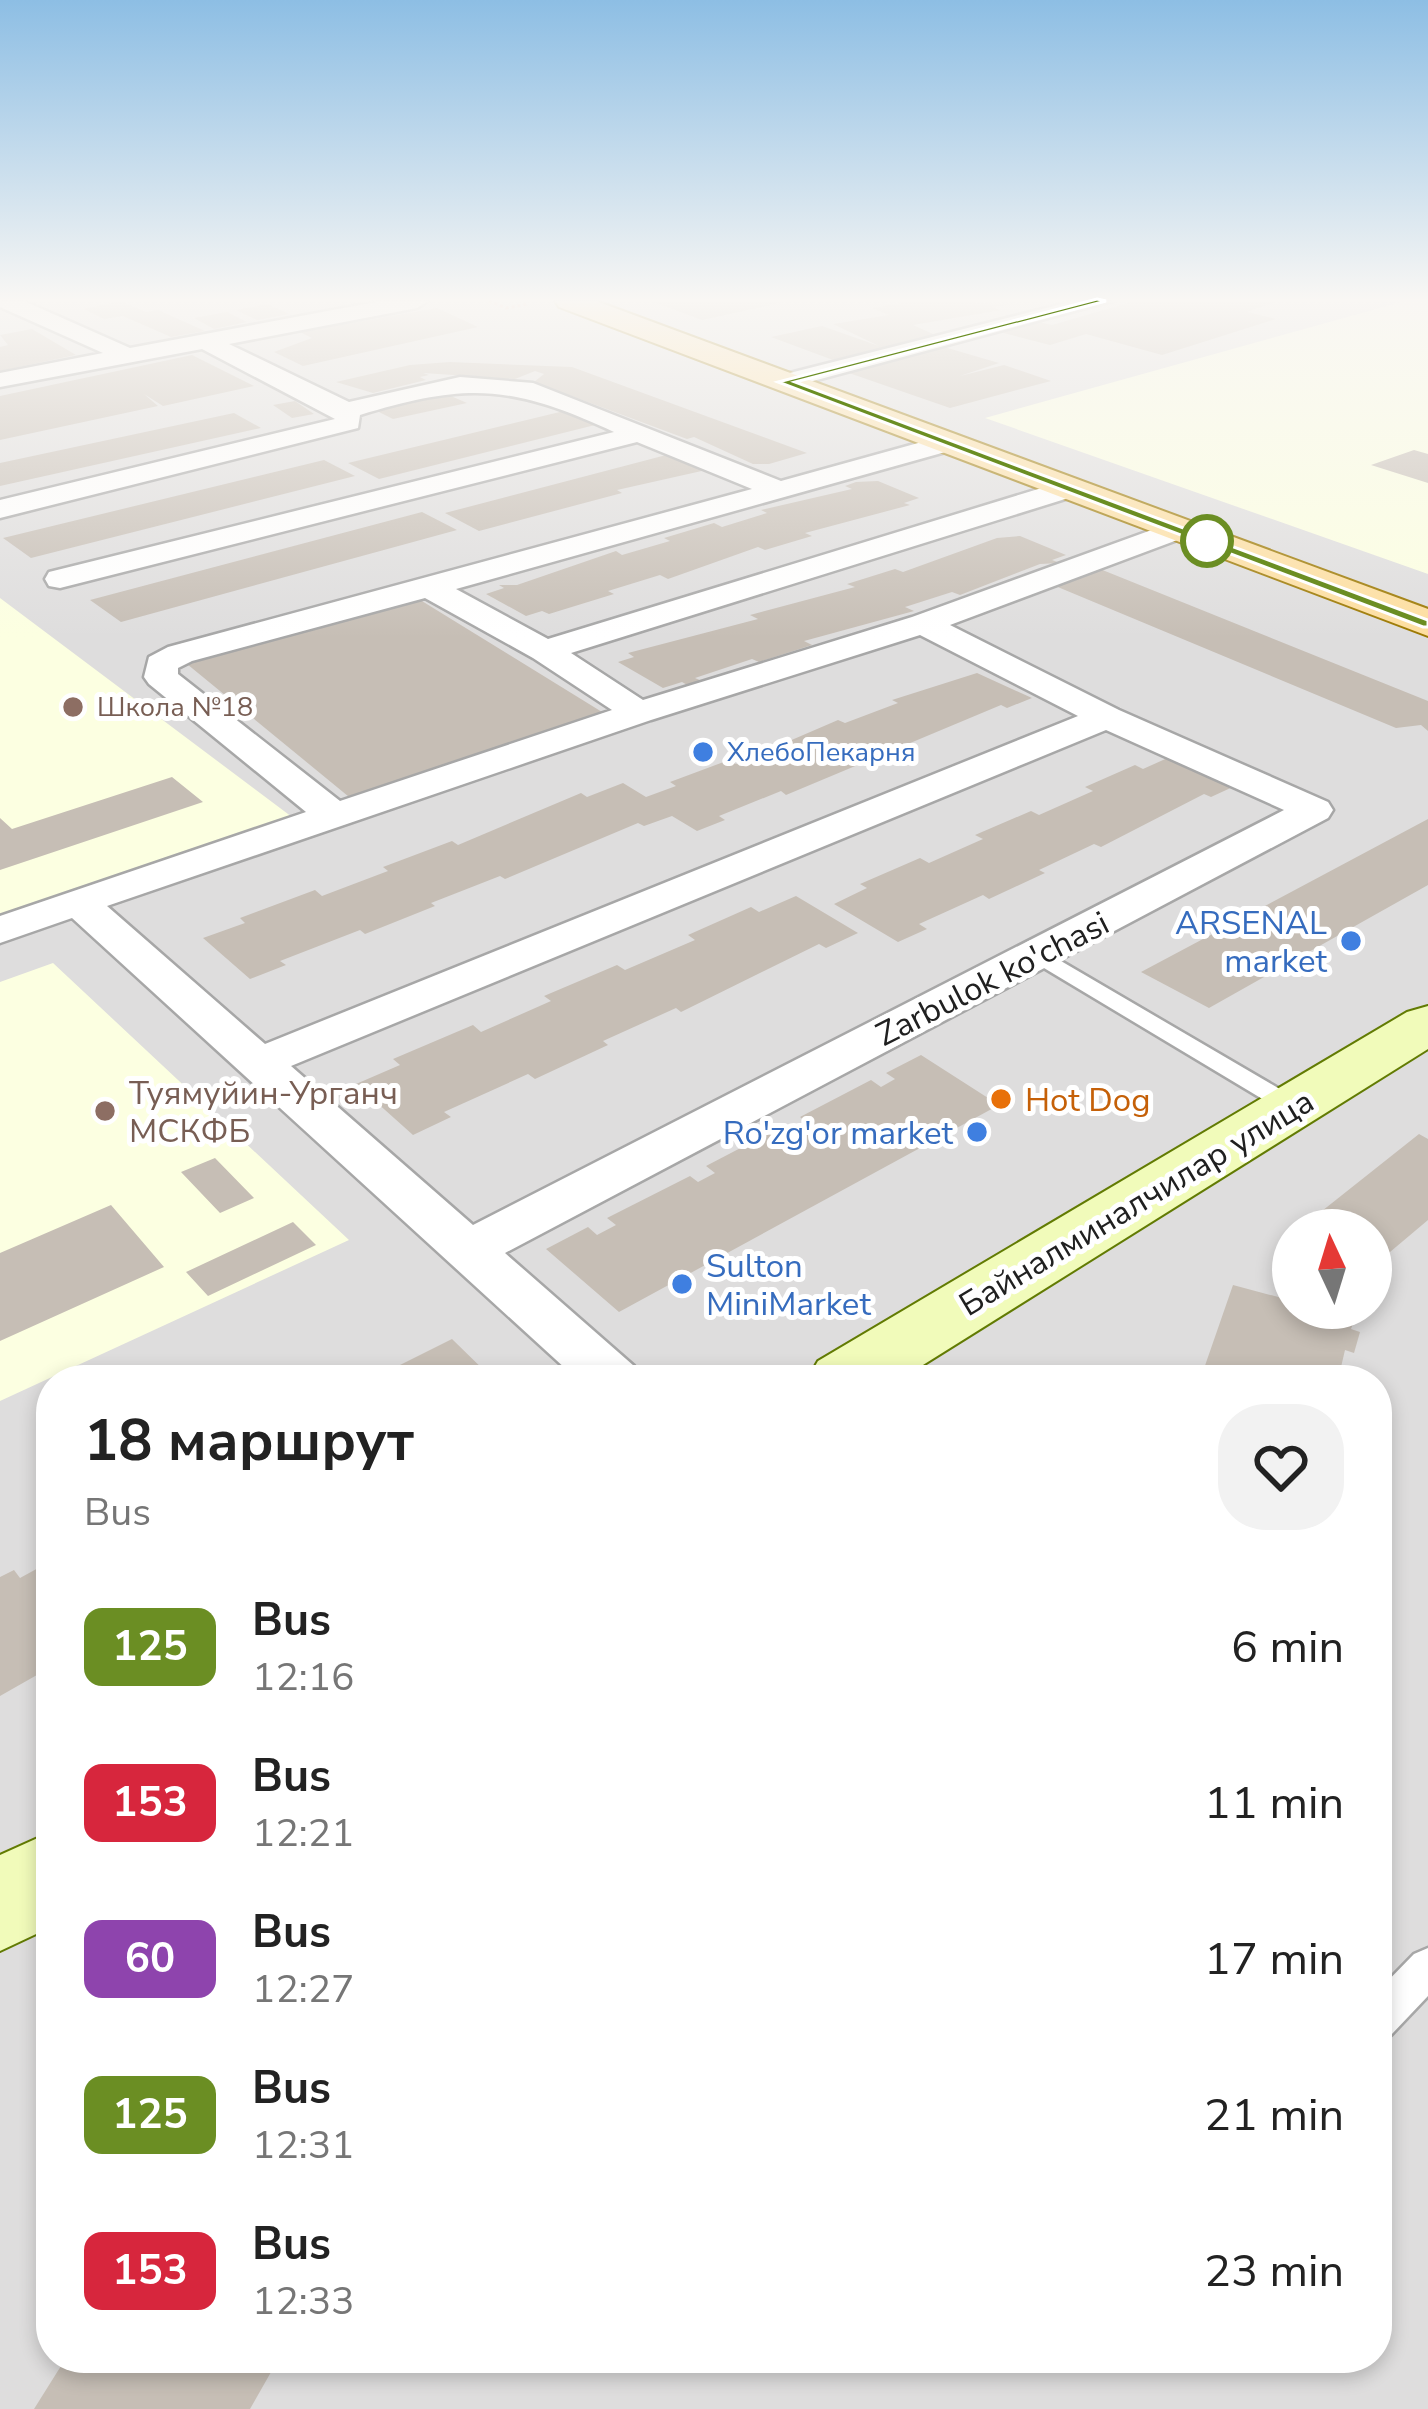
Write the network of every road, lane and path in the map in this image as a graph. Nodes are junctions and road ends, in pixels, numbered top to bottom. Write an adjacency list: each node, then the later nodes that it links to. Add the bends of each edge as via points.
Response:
1 (347, 413): 8 (street, via 349,423)
2 (592, 413): 4 (street)
3 (867, 413): 5 (main road)
4 (638, 434): 7 (street); 10 (street)
5 (947, 443): 6 (main road); 7 (street)
6 (1068, 489): 9 (main road); 14 (street)
7 (780, 490): 11 (street)
8 (0, 509)
9 (1178, 530): 12 (main road); 13 (street)
10 (60, 579)
11 (430, 587): 14 (street); 17 (street, via 160,664 161,677)
12 (1428, 623)
13 (923, 624): 15 (street); 16 (street, Zarbulok ko'chasi)
14 (545, 651): 15 (street)
15 (639, 713): 17 (street)
16 (1108, 717): 20 (street, Zarbulok ko'chasi, via 1314,810); 22 (street)
17 (336, 817): 18 (street)
18 (78, 902): 19 (street); 22 (street)
19 (0, 930)
20 (1037, 954): 23 (lane); 24 (street, Zarbulok ko'chasi)
21 (1428, 1024): 23 (street, Байналминалчилар улица)
22 (259, 1063): 24 (street)
23 (1293, 1107): 26 (street, Байналминалчилар улица)
24 (468, 1250): 25 (street)
25 (597, 1365)
26 (869, 1365)
27 (36, 1884): 28 (street)
28 (0, 1907)
29 (1428, 1967): 30 (lane)
30 (1392, 2004)

